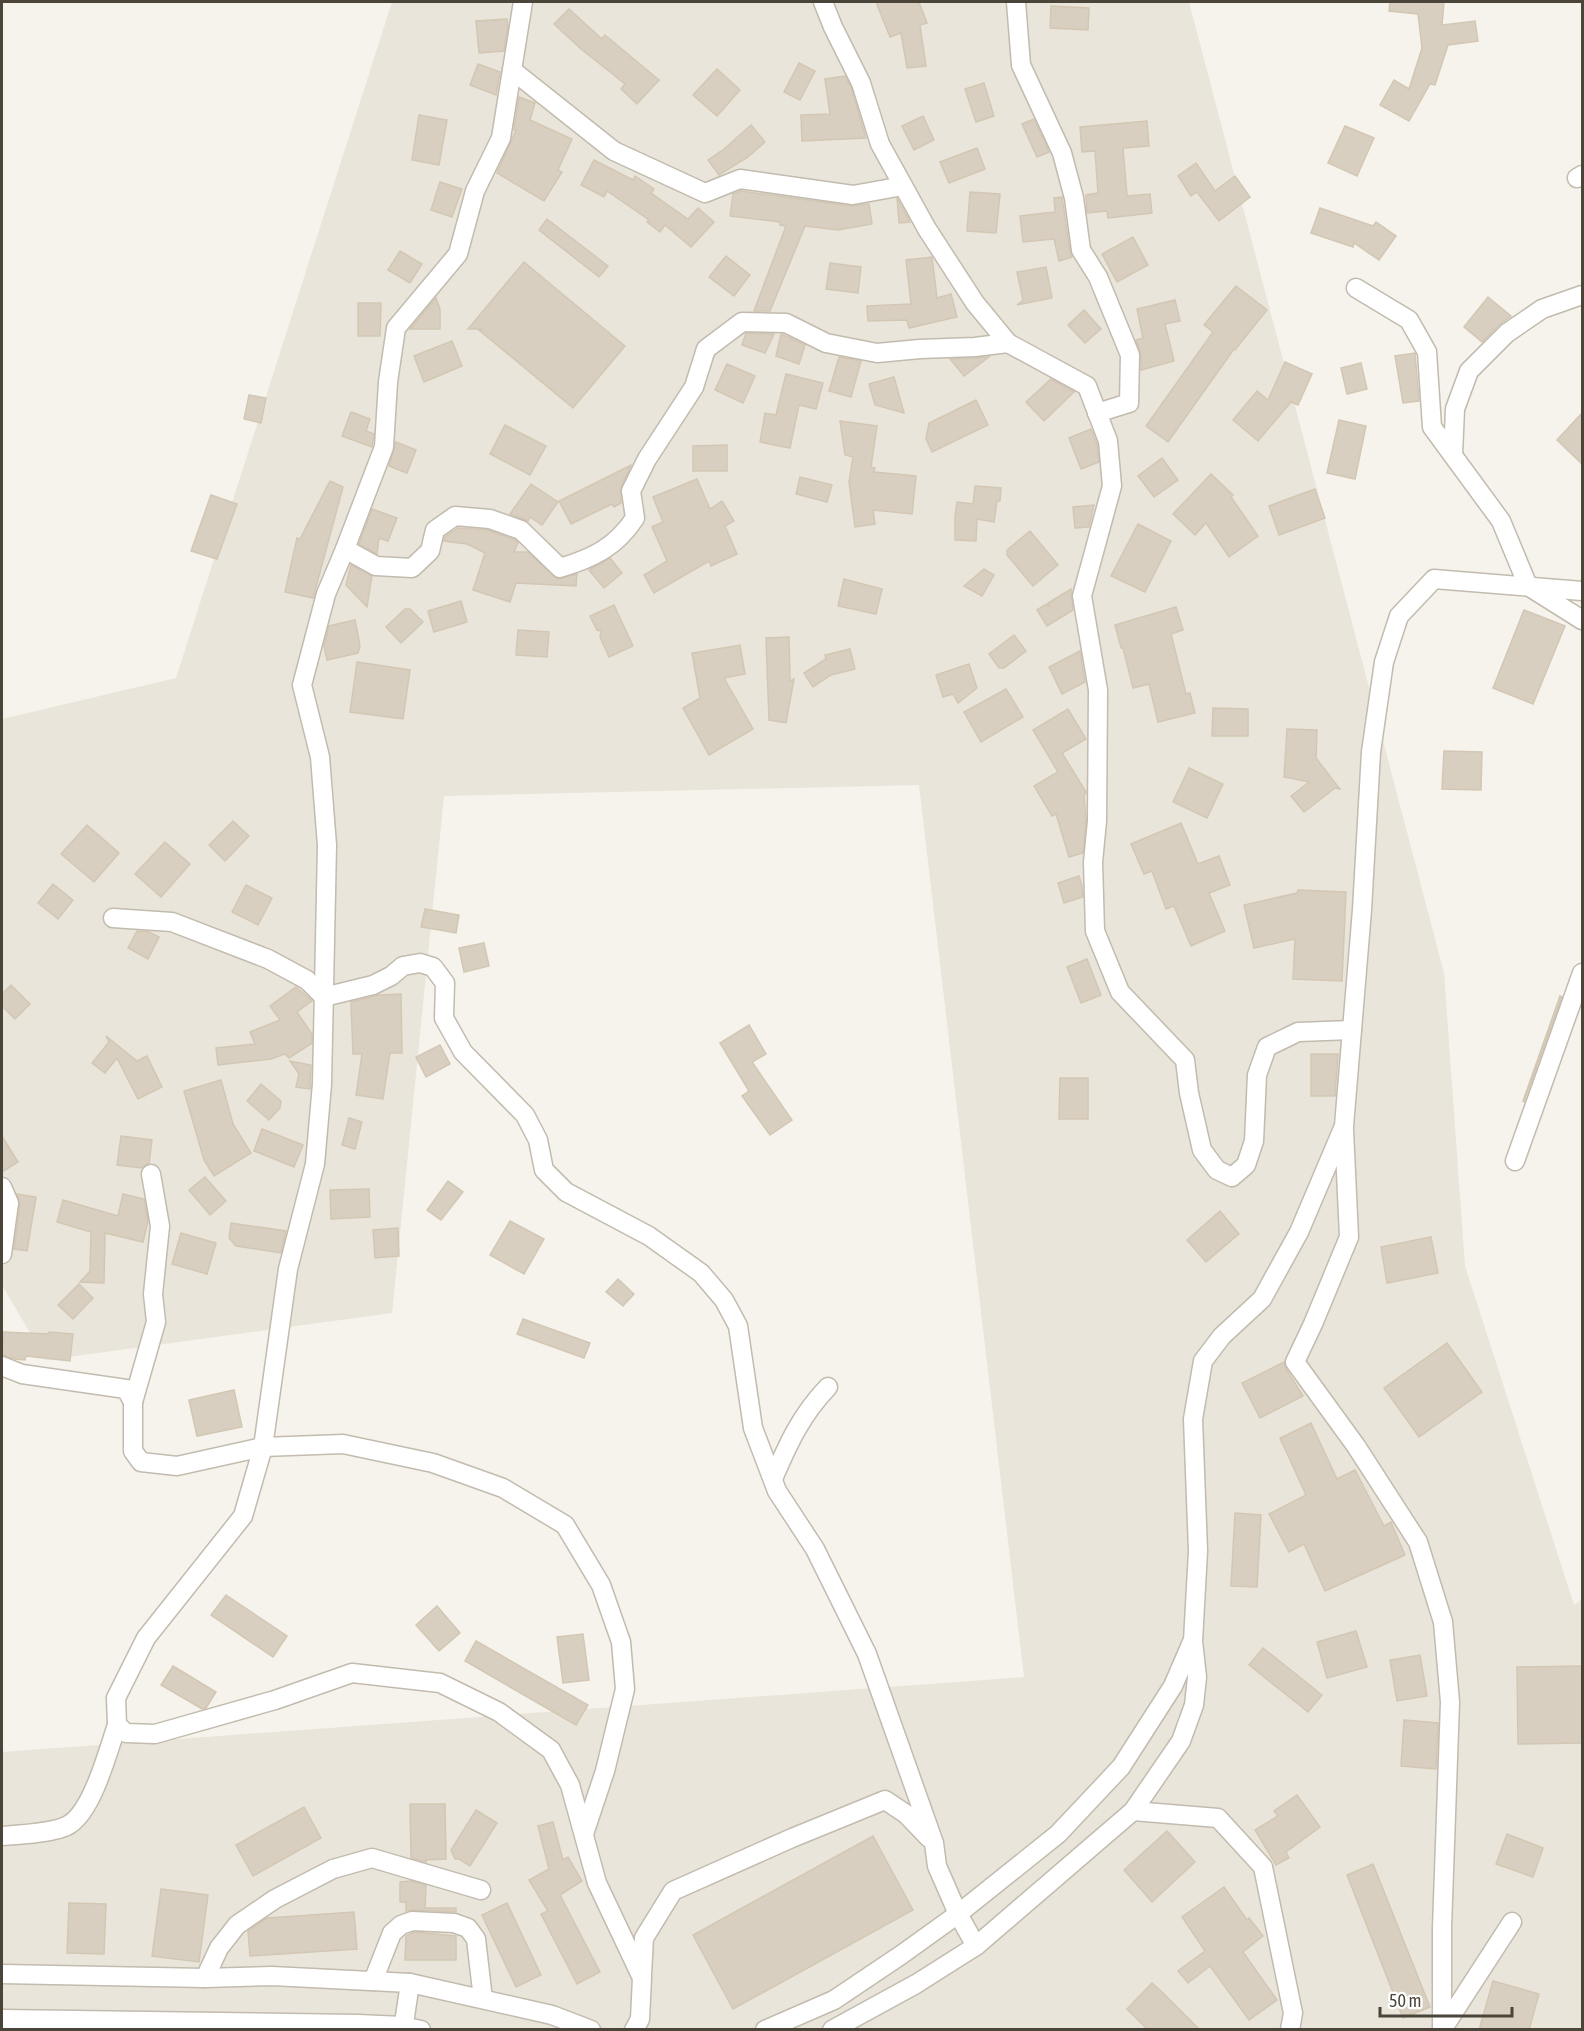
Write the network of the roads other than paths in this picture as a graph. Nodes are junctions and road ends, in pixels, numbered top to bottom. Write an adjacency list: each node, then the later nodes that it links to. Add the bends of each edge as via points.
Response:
1 (523, 2): 4 (street)
2 (823, 2): 5 (street, via 861,83 880,144)
3 (1016, 2): 9 (street, via 1021,65 1062,153 1074,198 1081,250 1098,277 1130,355 1129,403)
4 (512, 70): 5 (street, via 614,151 705,194 740,179 853,195); 11 (street, via 501,138 475,191 458,254 396,328 387,382 384,447)
5 (903, 186): 8 (street, via 975,303)
6 (1356, 288): 10 (street, via 1409,320 1427,352 1432,427)
7 (1582, 295): 10 (street, via 1542,309 1507,333 1468,371 1455,409)
8 (1008, 343): 9 (street, via 1087,386); 11 (street, via 877,353 826,343 786,323 742,322 706,349 694,387 631,491 635,518 625,534 592,558 560,568 521,530 490,519 455,516 435,530 430,551 412,568 376,566)
9 (1097, 412): 18 (street, via 1108,441 1112,486 1082,596 1098,690 1095,931 1120,992 1185,1060 1202,1150 1217,1170 1232,1177 1246,1165 1254,1142 1257,1075 1267,1047 1298,1032)
10 (1453, 455): 12 (street, via 1501,521)
11 (345, 549): 17 (street, via 326,594 302,685 320,757 327,845)
12 (1528, 586): 13 (street); 14 (street); 18 (street, via 1434,579 1399,616 1384,662 1371,752)
13 (1582, 591)
14 (1582, 620)
15 (113, 918): 17 (street, via 172,922 268,959 307,980)
16 (1582, 973): 20 (street)
17 (324, 997): 27 (street, via 315,1164 288,1269); 28 (street, via 373,985 404,966 420,963 433,967 445,983 444,1018 455,1041 525,1115 538,1140 544,1170 566,1192 649,1236 701,1273 724,1300 738,1326 753,1428)
18 (1352, 1030): 19 (street)
19 (1344, 1126): 29 (street, via 1299,1232 1262,1299 1222,1336 1203,1361 1193,1419 1198,1551); 53 (street, via 1349,1237 1295,1362 1418,1542 1443,1622 1450,1702)
20 (1515, 1161)
21 (151, 1174): 26 (street, via 160,1226 153,1294 156,1322)
22 (2, 1187): 23 (street, via 9,1203)
23 (2, 1254)
24 (2, 1366): 26 (street, via 22,1374 126,1389)
25 (828, 1387): 28 (street, via 809,1406)
26 (133, 1402): 27 (street, via 133,1450 141,1462 177,1466)
27 (263, 1447): 30 (street, via 243,1516 146,1638 116,1698); 32 (street, via 343,1444 433,1463 503,1488 566,1525 601,1585 621,1642 625,1689 605,1771)
28 (773, 1479): 34 (street, via 815,1549 867,1654)
29 (1193, 1641): 31 (street, via 1197,1677 1194,1705 1181,1741); 36 (street, via 1173,1686 1121,1767 1058,1834)
30 (117, 1725): 32 (street, via 126,1733 155,1734 275,1700 352,1673 440,1683 499,1712 551,1750 570,1785); 33 (street, via 82,1813 68,1826)
31 (1133, 1812): 38 (street); 52 (street, via 1218,1818 1263,1867 1293,2013)
32 (584, 1834): 40 (street, via 597,1883)
33 (2, 1836)
34 (934, 1843): 36 (street, via 937,1866); 40 (street, via 906,1814 885,1800 673,1891 644,1938)
35 (481, 1890): 41 (street, via 372,1858 333,1869 275,1899 237,1925 219,1948)
36 (958, 1914): 38 (street); 50 (street, via 834,2000)
37 (1512, 1922): 53 (street)
38 (976, 1946): 51 (street)
39 (2, 1974): 41 (street)
40 (642, 1977): 49 (street, via 640,2019)
41 (205, 1978): 42 (street, via 272,1976)
42 (373, 1981): 43 (street); 44 (street, via 392,1933 401,1925 412,1921 454,1923 468,1928 476,1939)
43 (410, 1983): 44 (street); 46 (street)
44 (483, 2000): 48 (street, via 552,2015)
45 (2, 2019): 46 (street)
46 (403, 2028): 47 (street)
47 (422, 2030)
48 (591, 2030)
49 (634, 2030)
50 (765, 2030)
51 (832, 2030)
52 (1290, 2030)
53 (1442, 2030)

